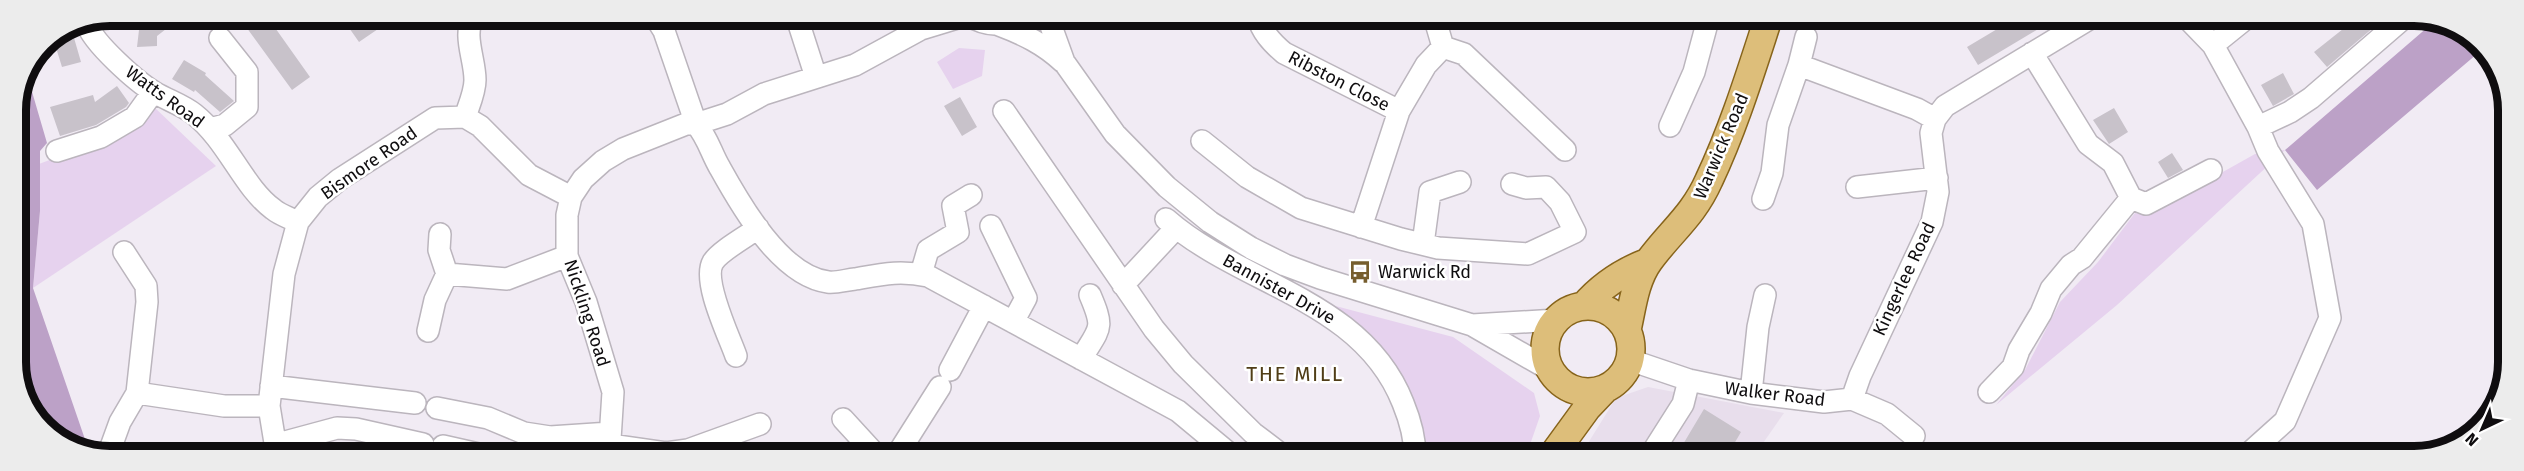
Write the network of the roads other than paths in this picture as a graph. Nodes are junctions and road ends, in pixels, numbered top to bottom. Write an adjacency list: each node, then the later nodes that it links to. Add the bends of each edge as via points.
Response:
1 (468, 26): 27 (street, via 475,84)
2 (661, 26): 29 (street)
3 (800, 26): 23 (street)
4 (919, 26): 23 (street, Nickling Road, via 855,65)
5 (1004, 26): 21 (street, via 1025,34)
6 (1051, 26): 21 (street)
7 (1260, 26): 26 (street, Ribston Close, via 1270,42 1284,53)
8 (1437, 26): 19 (street)
9 (1706, 26): 30 (street, via 1694,72)
10 (1766, 26): 53 (main road, Warwick Road, via 1709,180 1694,209)
11 (2077, 26): 20 (street)
12 (2195, 26): 18 (street)
13 (2237, 26): 18 (street)
14 (2397, 26): 31 (street, via 2311,98)
15 (88, 28): 24 (street, Watts Road, via 111,57)
16 (1806, 37): 22 (street)
17 (220, 38): 32 (street, via 247,72 247,107)
18 (2213, 45): 31 (street)
19 (1443, 47): 26 (street, Ribston Close, via 1425,65); 34 (street, via 1464,54)
20 (2032, 53): 28 (street, via 1945,106); 43 (street, via 2088,144 2113,163)
21 (1064, 62): 63 (street, via 1136,158 1210,222 1285,265)
22 (1799, 65): 28 (street); 44 (street, via 1778,125 1772,173)
23 (816, 77): 29 (street, Nickling Road, via 764,94 727,114)
24 (153, 92): 32 (street, Watts Road, via 193,113); 35 (street, via 135,117 101,137)
25 (1004, 111): 56 (street)
26 (1399, 111): 47 (street)
27 (465, 117): 42 (street, via 480,126 529,175); 45 (street, Bismore Road, via 435,118 340,179 318,197)
28 (1935, 119): 37 (street, Kingerlee Road, via 1931,133)
29 (696, 124): 42 (street, Nickling Road, via 686,124 603,160); 48 (street)
30 (1670, 126)
31 (2258, 127): 96 (street, via 2268,151 2313,224 2330,318 2285,421)
32 (216, 135): 45 (street, Watts Road, via 258,194 274,210)
33 (1202, 141): 47 (street, via 1247,177 1301,208)
34 (1565, 150)
35 (57, 151)
36 (2211, 170): 43 (street, via 2146,204)
37 (1937, 178): 40 (street); 76 (street, Kingerlee Road, via 1932,222)
38 (1460, 182): 50 (street, via 1430,192)
39 (1512, 184): 50 (street, via 1546,187 1560,202 1575,232 1528,254)
40 (1857, 187)
41 (971, 195): 55 (street, via 953,206 958,232 928,250)
42 (571, 197): 52 (street, Nickling Road)
43 (2131, 198): 72 (street, via 2082,258 2051,288 2013,367)
44 (1763, 199)
45 (298, 222): 75 (street, Bismore Road, via 284,274)
46 (991, 226): 62 (street, via 1026,298)
47 (1361, 227): 50 (street)
48 (758, 228): 55 (street, via 786,262 814,279 829,283 903,271); 66 (street, via 714,261 710,271 711,286)
49 (440, 234): 54 (street, via 439,250)
50 (1423, 244)
51 (124, 252): 73 (street, via 146,286)
52 (567, 256): 54 (street, via 507,279); 82 (street, Nickling Road, via 586,302 613,392)
53 (1648, 262): 60 (main road, Warwick Road, via 1626,270); 64 (main road, Warwick Road, via 1635,292)
54 (447, 274): 65 (street, via 435,300)
55 (921, 274): 59 (street)
56 (1123, 285): 91 (street, via 1183,364); 92 (street, Bannister Drive, via 1171,223 1214,254 1328,314 1361,340 1396,385)
57 (1090, 295): 67 (street, via 1100,326)
58 (1765, 295): 74 (street)
59 (984, 306): 62 (street); 89 (street)
60 (1584, 306): 61 (main road); 64 (main road, via 1609,311)
61 (1557, 320): 63 (street); 69 (main road, via 1546,344 1547,358)
62 (1013, 322): 67 (street)
63 (1472, 325): 69 (street)
64 (1627, 330): 68 (main road)
65 (428, 331)
66 (736, 356)
67 (1081, 359): 90 (street, via 1178,411)
68 (1630, 360): 70 (street, Walker Road); 71 (main road, via 1625,372)
69 (1558, 378): 71 (main road, via 1580,391); 93 (main road, via 1560,426)
70 (1689, 380): 74 (street, Walker Road); 95 (street, via 1683,404)
71 (1606, 388): 94 (main road)
72 (1989, 392)
73 (137, 393): 75 (street, via 224,406); 83 (street)
74 (1751, 393): 76 (street, Walker Road, via 1824,402)
75 (270, 396): 77 (street); 84 (street, Bismore Road)
76 (1852, 399): 81 (street, Walker Road, via 1887,414)
77 (415, 404)
78 (437, 408): 82 (street, via 488,418 524,433)
79 (843, 419): 88 (street)
80 (760, 424): 87 (street)
81 (1914, 436)
82 (610, 444)
83 (111, 446)
84 (275, 446)
85 (286, 446): 86 (street, via 337,428)
86 (438, 446)
87 (698, 446)
88 (868, 446)
89 (903, 446)
90 (1221, 446)
91 (1270, 446)
92 (1415, 446)
93 (1554, 446)
94 (1558, 446)
95 (1656, 446)
96 (2257, 446)

